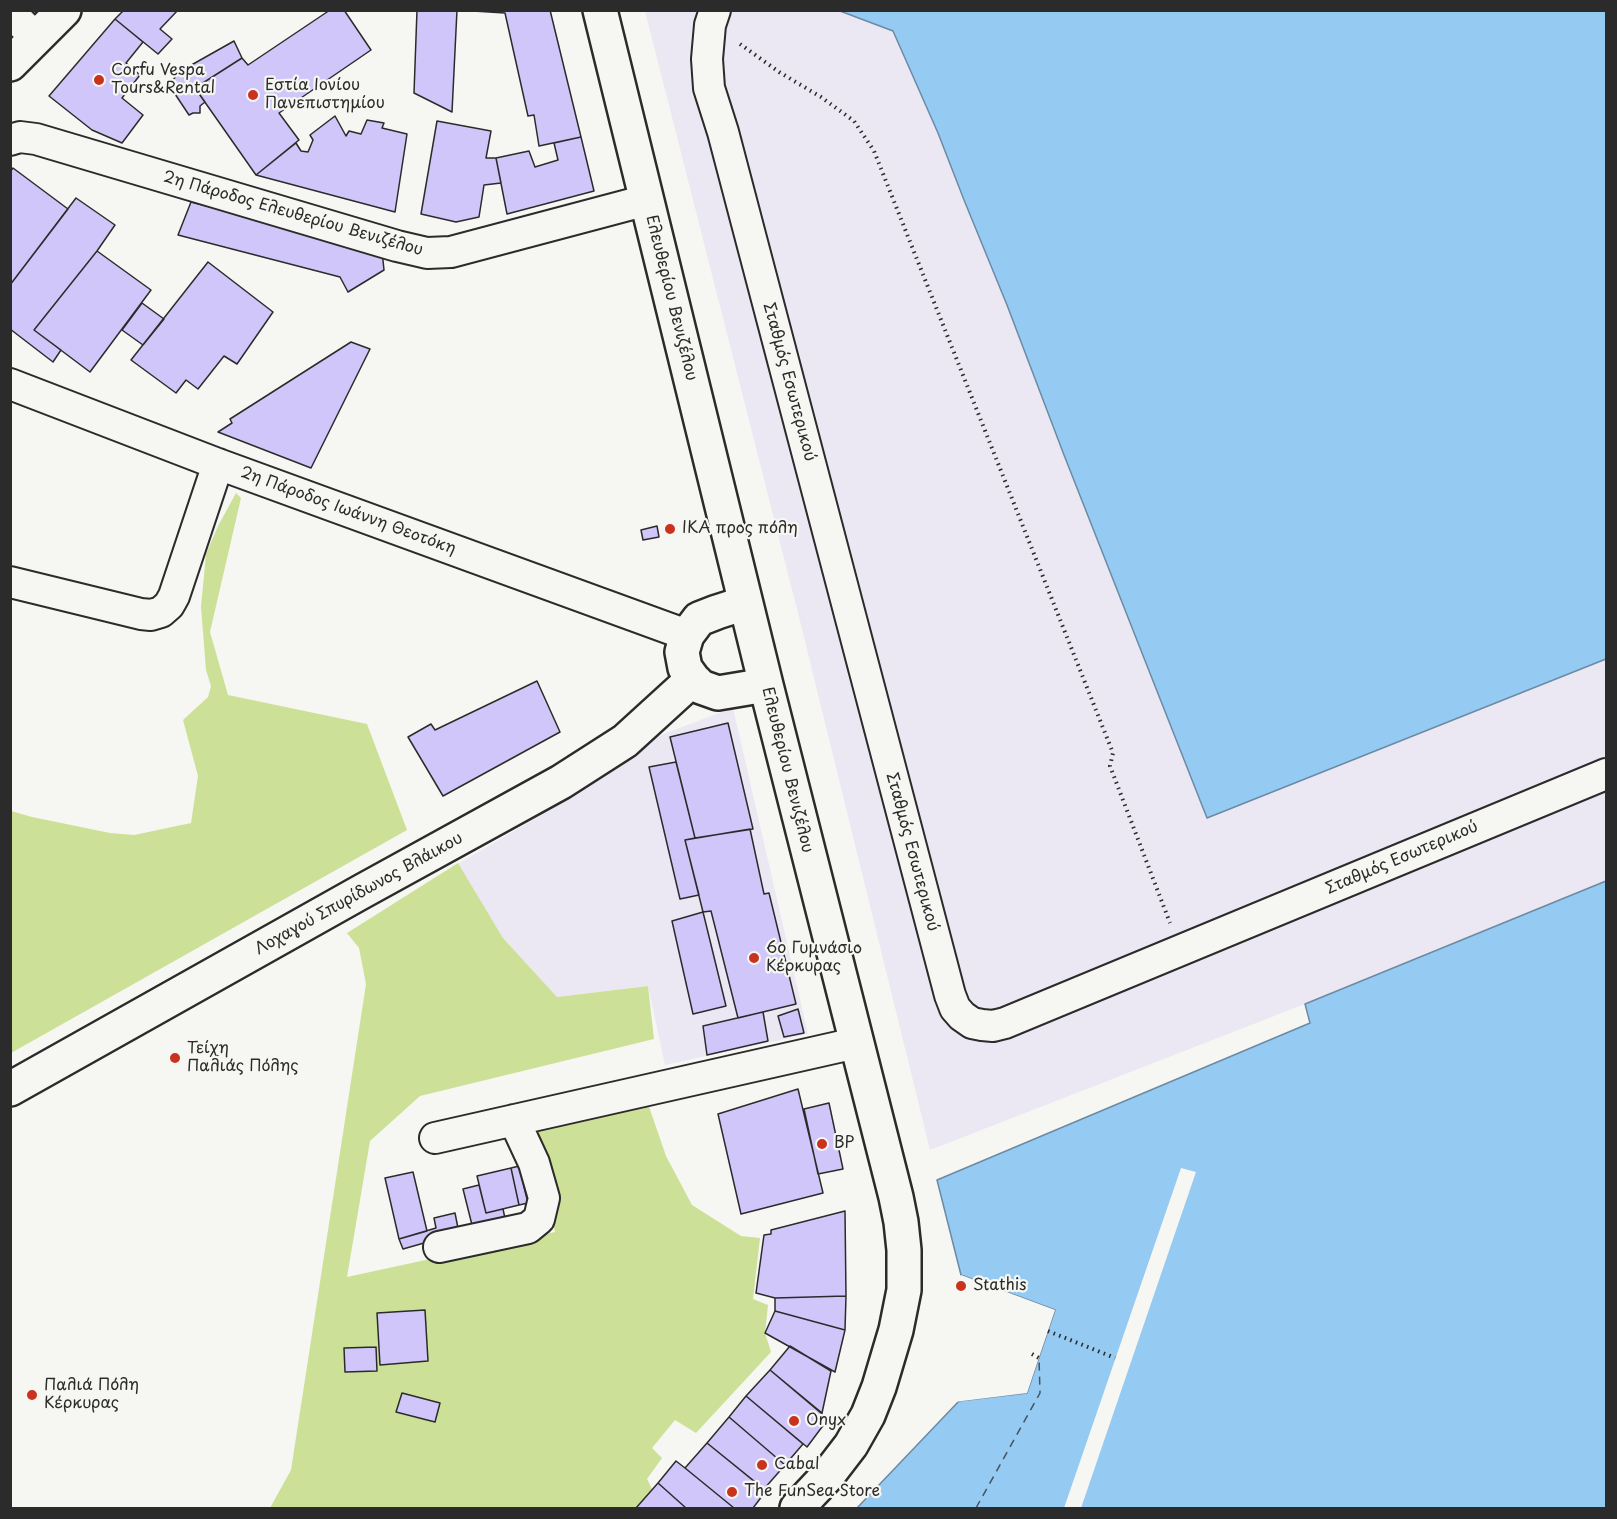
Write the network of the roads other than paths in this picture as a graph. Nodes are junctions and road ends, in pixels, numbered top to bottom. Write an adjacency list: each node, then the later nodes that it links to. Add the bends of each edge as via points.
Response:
1 (64, 10): 5 (main road)
2 (600, 10): 8 (main road, Ελευθερίου Βενιζέλου)
3 (715, 10): 16 (street, Σταθμός Εσωτερικού, via 707,59 709,88 944,972 955,1008 962,1016 972,1023 1005,1023)
4 (10, 12): 5 (street)
5 (36, 38): 6 (main road)
6 (10, 64)
7 (10, 140): 8 (street, 2η Πάροδος Ελευθερίου Βενιζέλου, via 36,139 427,253 451,252)
8 (647, 200): 12 (main road, Ελευθερίου Βενιζέλου)
9 (10, 384): 10 (street, 2η Πάροδος Ιωάννη Θεοτόκη)
10 (218, 464): 11 (street, via 174,596 161,612 141,614); 13 (street, 2η Πάροδος Ιωάννη Θεοτόκη)
11 (10, 582)
12 (746, 603): 13 (main road, via 699,619); 15 (main road, Ελευθερίου Βενιζέλου)
13 (687, 635): 14 (main road, via 682,652 685,668)
14 (693, 679): 15 (main road, via 701,687 718,693); 18 (main road, Λοχαγού Σπυρίδωνος Βλάικου, via 625,741 561,782)
15 (765, 685): 17 (main road, Ελευθερίου Βενιζέλου)
16 (1606, 774)
17 (856, 1042): 19 (street); 22 (main road, Ελευθερίου Βενιζέλου, via 901,1222 904,1290 888,1360 868,1415 843,1457)
18 (10, 1089)
19 (514, 1120): 20 (street); 21 (street, via 534,1163 544,1198 539,1219 528,1228)
20 (435, 1138)
21 (440, 1247)
22 (797, 1509)

